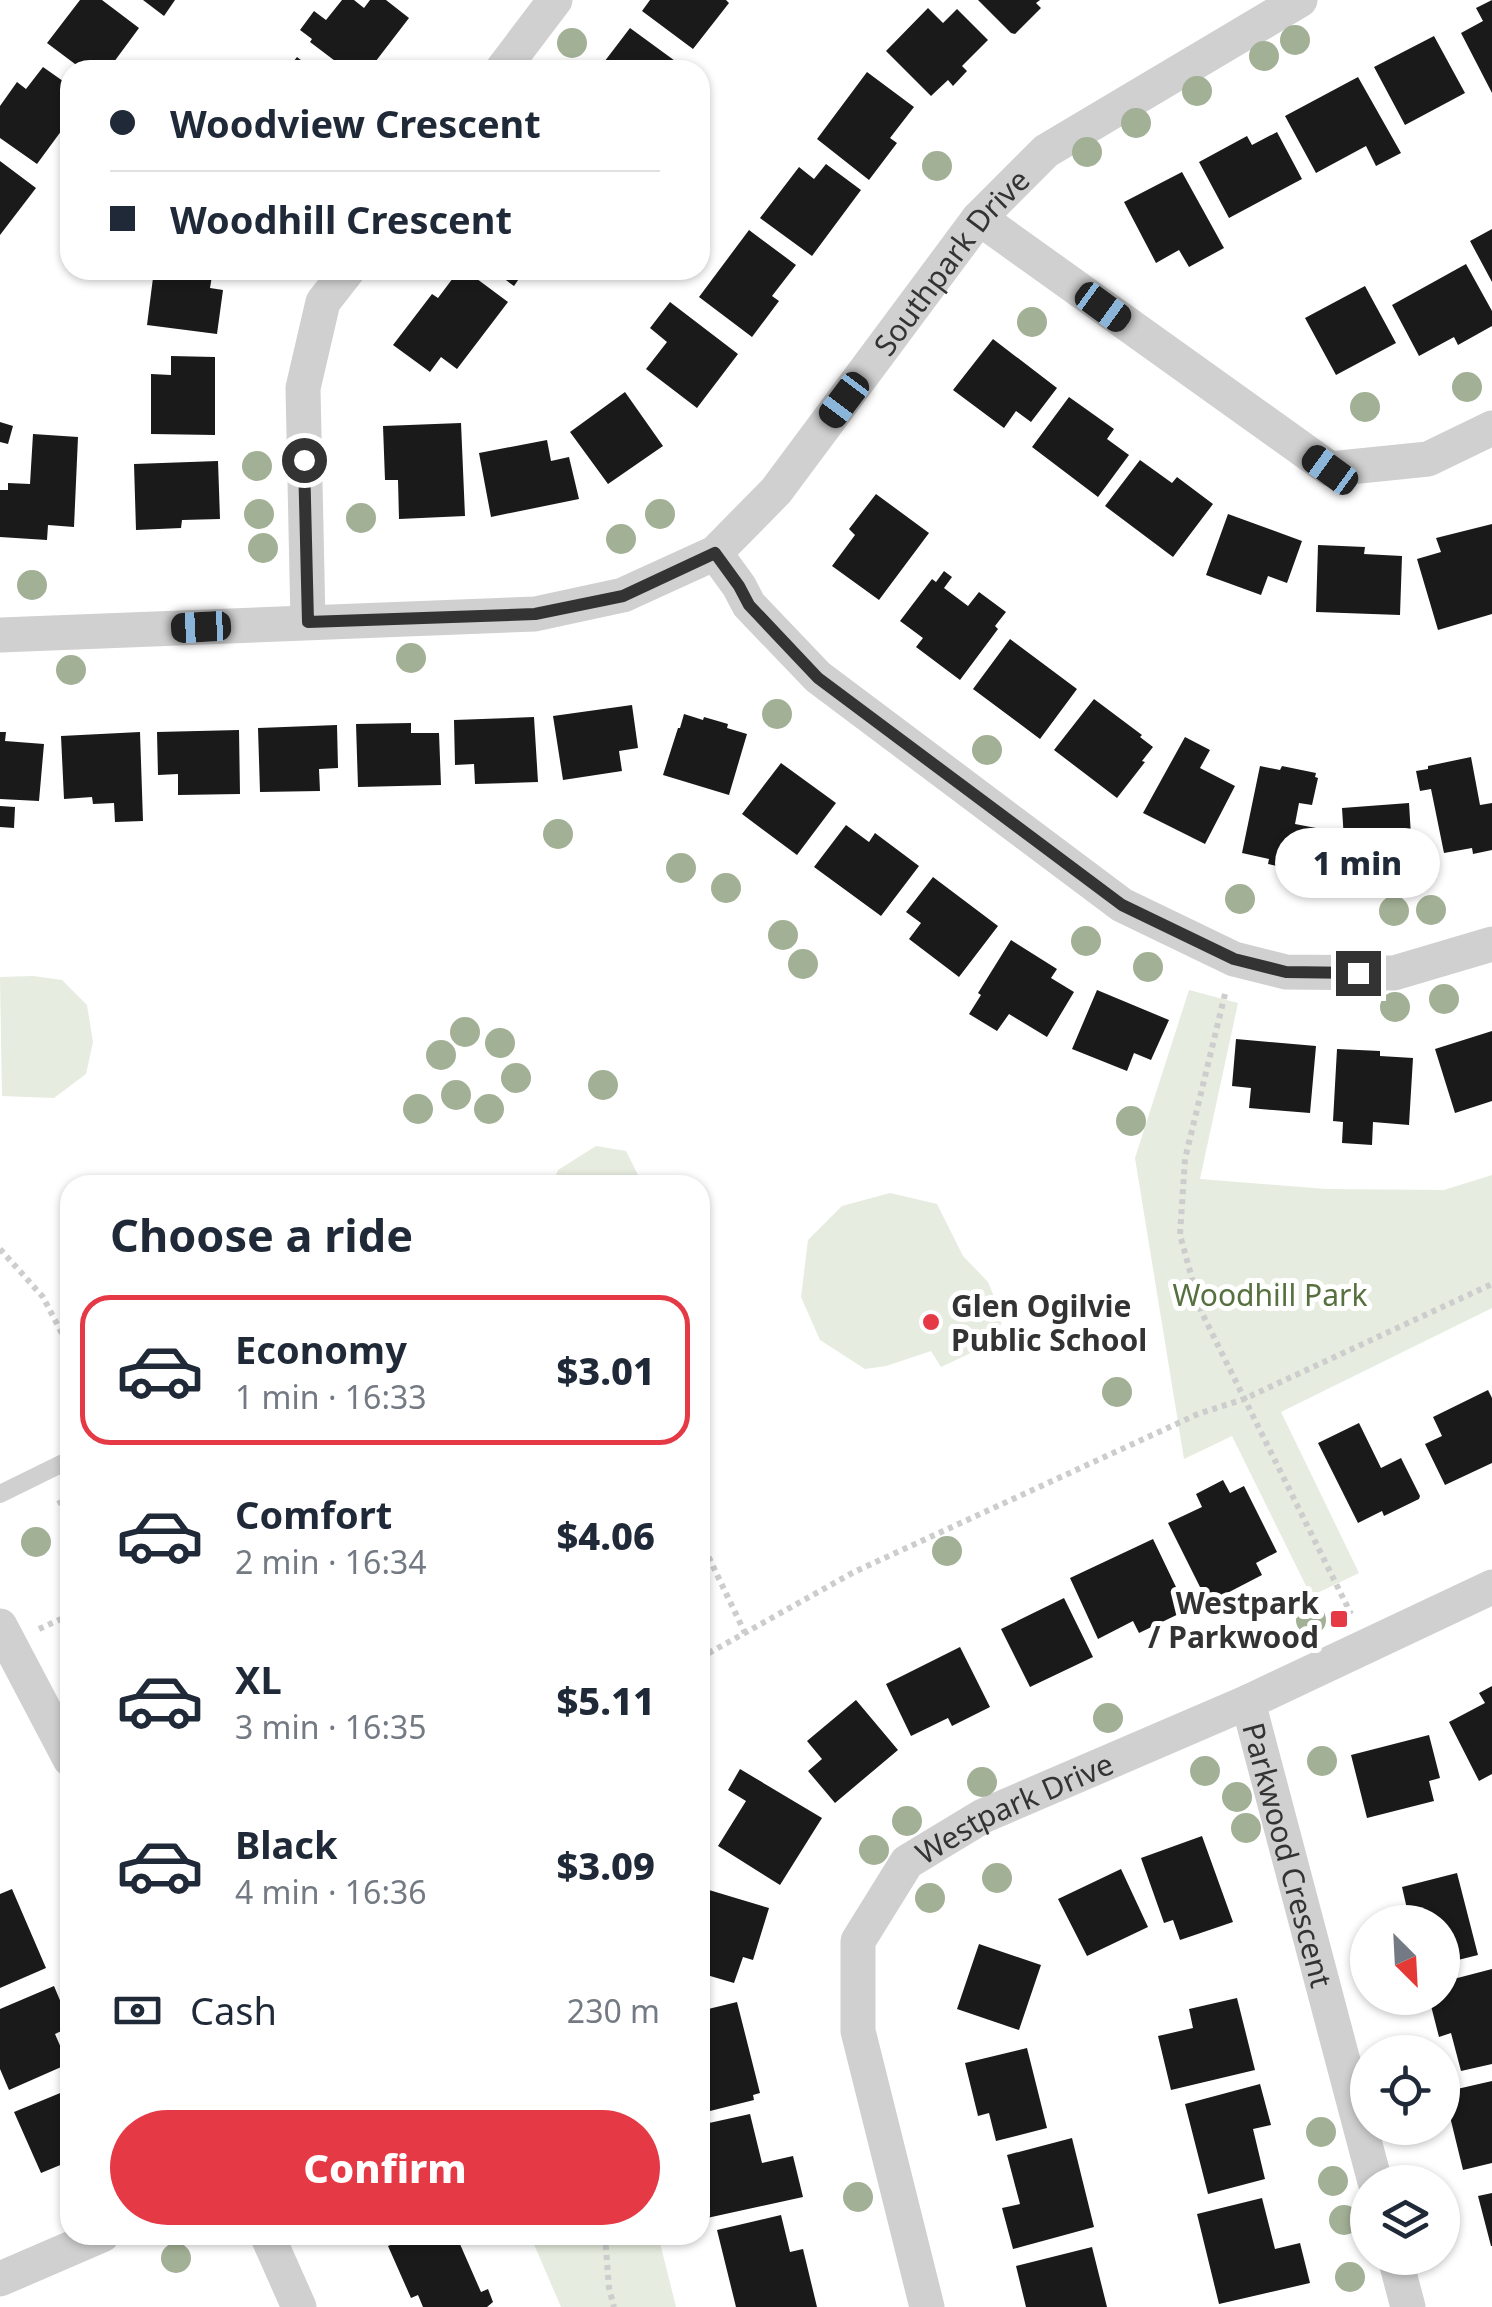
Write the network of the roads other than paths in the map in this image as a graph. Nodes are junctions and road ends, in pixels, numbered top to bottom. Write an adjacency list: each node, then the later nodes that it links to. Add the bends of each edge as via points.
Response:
1 (555, 0): 3 (street)
2 (1300, 0): 4 (street, Southpark Drive, via 1046,151)
3 (510, 60)
4 (979, 218): 6 (street, via 1330,470 1428,459); 7 (street, Southpark Drive, via 776,491)
5 (340, 280): 8 (street, via 324,302 303,388)
6 (1492, 428)
7 (715, 553): 8 (street, Southpark Drive, via 623,596 535,614); 10 (street, via 749,605 818,678 1122,905 1234,959 1286,972 1394,973)
8 (308, 622): 9 (street, Southpark Drive)
9 (0, 634)
10 (1492, 944)
11 (60, 1464): 12 (lane)
12 (0, 1494)
13 (1492, 1586): 15 (street, Westpark Drive)
14 (0, 1626): 16 (street)
15 (1248, 1702): 17 (street, Parkwood Crescent); 23 (street, Westpark Drive, via 984,1816 907,1862 858,1941 858,2031)
16 (60, 1740)
17 (1371, 2165)
18 (79, 2245): 21 (street)
19 (272, 2245): 22 (street)
20 (1400, 2275): 24 (street)
21 (0, 2279)
22 (298, 2307)
23 (928, 2307)
24 (1408, 2307)

